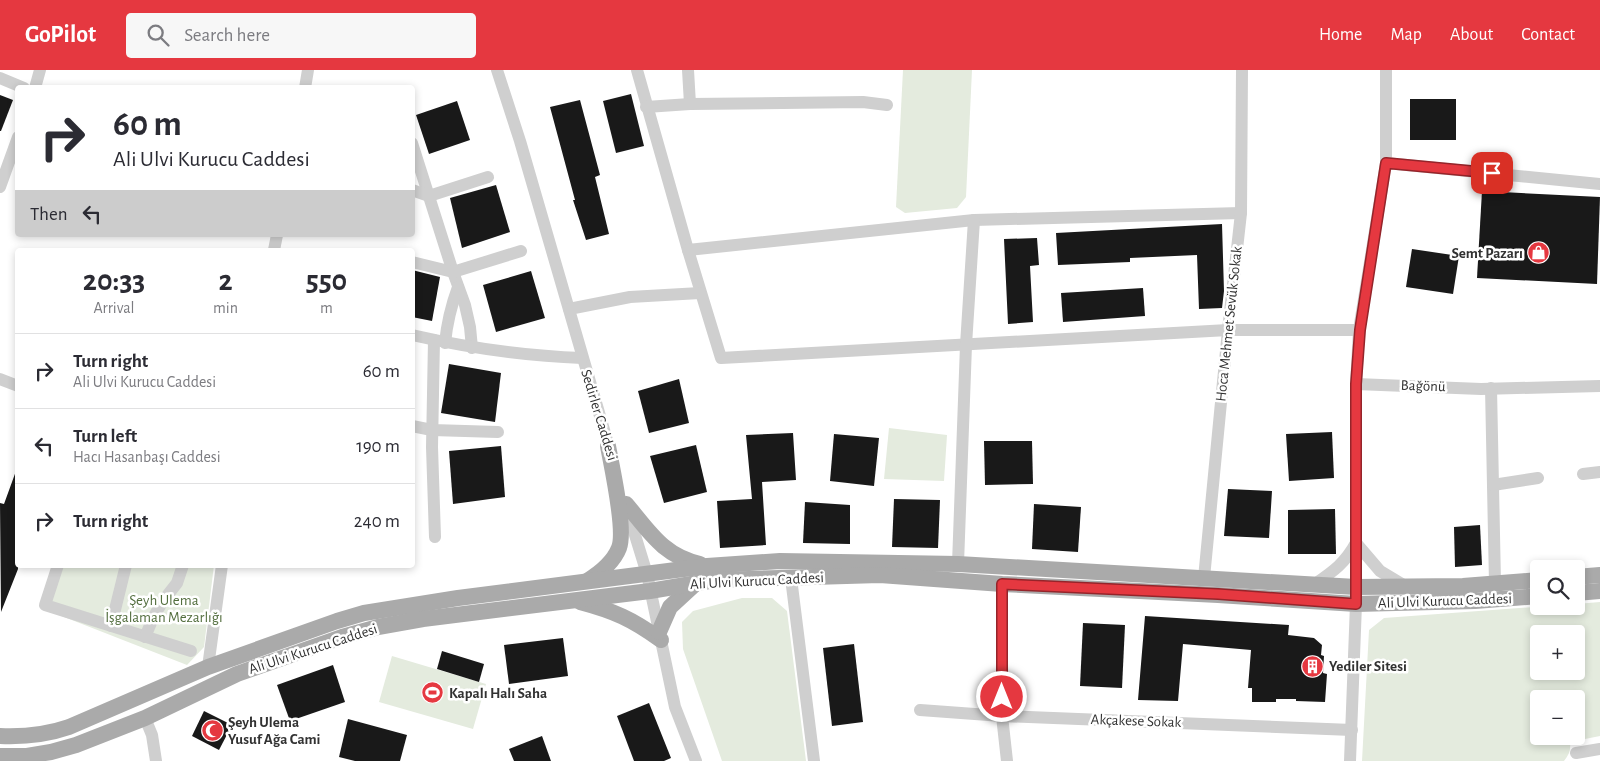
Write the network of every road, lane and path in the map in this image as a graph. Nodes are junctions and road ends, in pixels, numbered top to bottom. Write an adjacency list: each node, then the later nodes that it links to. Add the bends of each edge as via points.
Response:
1 (40, 70): 10 (street)
2 (308, 70): 11 (street)
3 (497, 70): 31 (street, Sedirler Caddesi)
4 (637, 70): 14 (street)
5 (688, 70): 12 (street)
6 (1242, 70): 23 (street, Hoca Mehmet Sevük Sokak)
7 (1386, 70): 17 (street)
8 (0, 78): 9 (street)
9 (17, 85)
10 (36, 85)
11 (306, 85)
12 (690, 104): 13 (street, via 863,102); 14 (street)
13 (887, 105)
14 (646, 107): 25 (street)
15 (15, 145): 20 (street)
16 (415, 152): 22 (street)
17 (1386, 163): 19 (street); 33 (street)
18 (488, 177): 22 (street)
19 (1600, 184)
20 (0, 187)
21 (415, 191): 22 (street)
22 (429, 196): 28 (street)
23 (1241, 213): 24 (street); 32 (street, Hoca Mehmet Sevük Sokak)
24 (974, 220): 25 (street); 36 (street)
25 (688, 250): 30 (street)
26 (521, 251): 28 (street)
27 (415, 263): 28 (street)
28 (453, 272): 29 (street)
29 (458, 287): 35 (street); 37 (street, via 465,305)
30 (700, 293): 31 (street, via 630,297); 36 (street, via 721,358)
31 (570, 309): 38 (street, Sedirler Caddesi)
32 (1228, 330): 33 (street); 36 (street); 65 (street, Hoca Mehmet Sevük Sokak)
33 (1360, 330): 40 (street)
34 (415, 336): 35 (street)
35 (440, 341): 37 (street); 45 (street)
36 (966, 345): 55 (street)
37 (472, 348): 38 (street)
38 (582, 358): 47 (street, Sedirler Caddesi)
39 (0, 380): 41 (street)
40 (1356, 384): 43 (street, Bağönü); 54 (street)
41 (15, 385)
42 (1600, 386): 43 (street, Bağönü)
43 (1491, 388): 51 (street)
44 (415, 427): 45 (street)
45 (432, 430): 46 (street); 53 (street)
46 (498, 432)
47 (608, 446): 52 (street, Sedirler Caddesi); 67 (main road, via 622,530 619,548 612,560)
48 (1600, 472): 49 (street)
49 (1583, 474)
50 (1538, 478): 51 (street)
51 (1493, 485): 68 (street)
52 (626, 504): 56 (main road, via 667,551 689,562); 61 (street, Sedirler Caddesi)
53 (435, 537)
54 (1356, 543): 71 (street, via 1337,570); 72 (street, via 1380,571); 73 (street)
55 (958, 564): 56 (main road, Ali Ulvi Kurucu Caddesi, via 780,561); 65 (main road, Ali Ulvi Kurucu Caddesi)
56 (707, 566): 61 (main road, Ali Ulvi Kurucu Caddesi)
57 (57, 568): 80 (street, via 44,605)
58 (125, 568): 80 (street)
59 (182, 568): 82 (street, via 177,583 154,616)
60 (219, 568): 84 (street)
61 (647, 574): 67 (main road, Ali Ulvi Kurucu Caddesi); 74 (street, Sedirler Caddesi)
62 (1600, 575): 63 (main road)
63 (1585, 576)
64 (791, 578): 69 (main road, Ali Ulvi Kurucu Caddesi, via 715,580); 70 (main road, Ali Ulvi Kurucu Caddesi, via 880,575); 95 (street)
65 (1204, 578): 71 (main road, Ali Ulvi Kurucu Caddesi)
66 (1530, 581): 68 (main road, Ali Ulvi Kurucu Caddesi)
67 (587, 582): 84 (main road, Ali Ulvi Kurucu Caddesi, via 364,613)
68 (1495, 583): 72 (main road, Ali Ulvi Kurucu Caddesi)
69 (695, 584): 74 (main road, Ali Ulvi Kurucu Caddesi); 81 (main road, via 670,607)
70 (1002, 584): 79 (main road, Ali Ulvi Kurucu Caddesi); 86 (street)
71 (1315, 584): 73 (main road, Ali Ulvi Kurucu Caddesi)
72 (1406, 586): 73 (main road, Ali Ulvi Kurucu Caddesi)
73 (1356, 587): 79 (street)
74 (650, 591): 78 (main road, Ali Ulvi Kurucu Caddesi); 81 (street, Sedirler Caddesi)
75 (1600, 592): 76 (main road)
76 (1585, 593)
77 (1530, 597): 79 (main road, Ali Ulvi Kurucu Caddesi, via 1475,602)
78 (573, 600): 81 (main road, via 606,609); 87 (main road, Ali Ulvi Kurucu Caddesi, via 423,619 342,637 237,674)
79 (1356, 604): 88 (street)
80 (111, 626): 82 (street)
81 (660, 636): 94 (street, Sedirler Caddesi, via 675,707)
82 (145, 637): 83 (street)
83 (191, 651)
84 (208, 666): 89 (main road, Ali Ulvi Kurucu Caddesi, via 69,728 47,734)
85 (920, 710): 86 (street, Akçakese Sokak)
86 (1002, 716): 88 (street, Akçakese Sokak); 96 (street)
87 (145, 718): 92 (main road, Ali Ulvi Kurucu Caddesi, via 76,745); 93 (street, via 152,735)
88 (1352, 730): 97 (street)
89 (0, 736)
90 (1600, 749): 91 (street)
91 (1576, 753)
92 (8, 758)
93 (156, 761)
94 (696, 761)
95 (814, 761)
96 (1007, 761)
97 (1350, 761)

